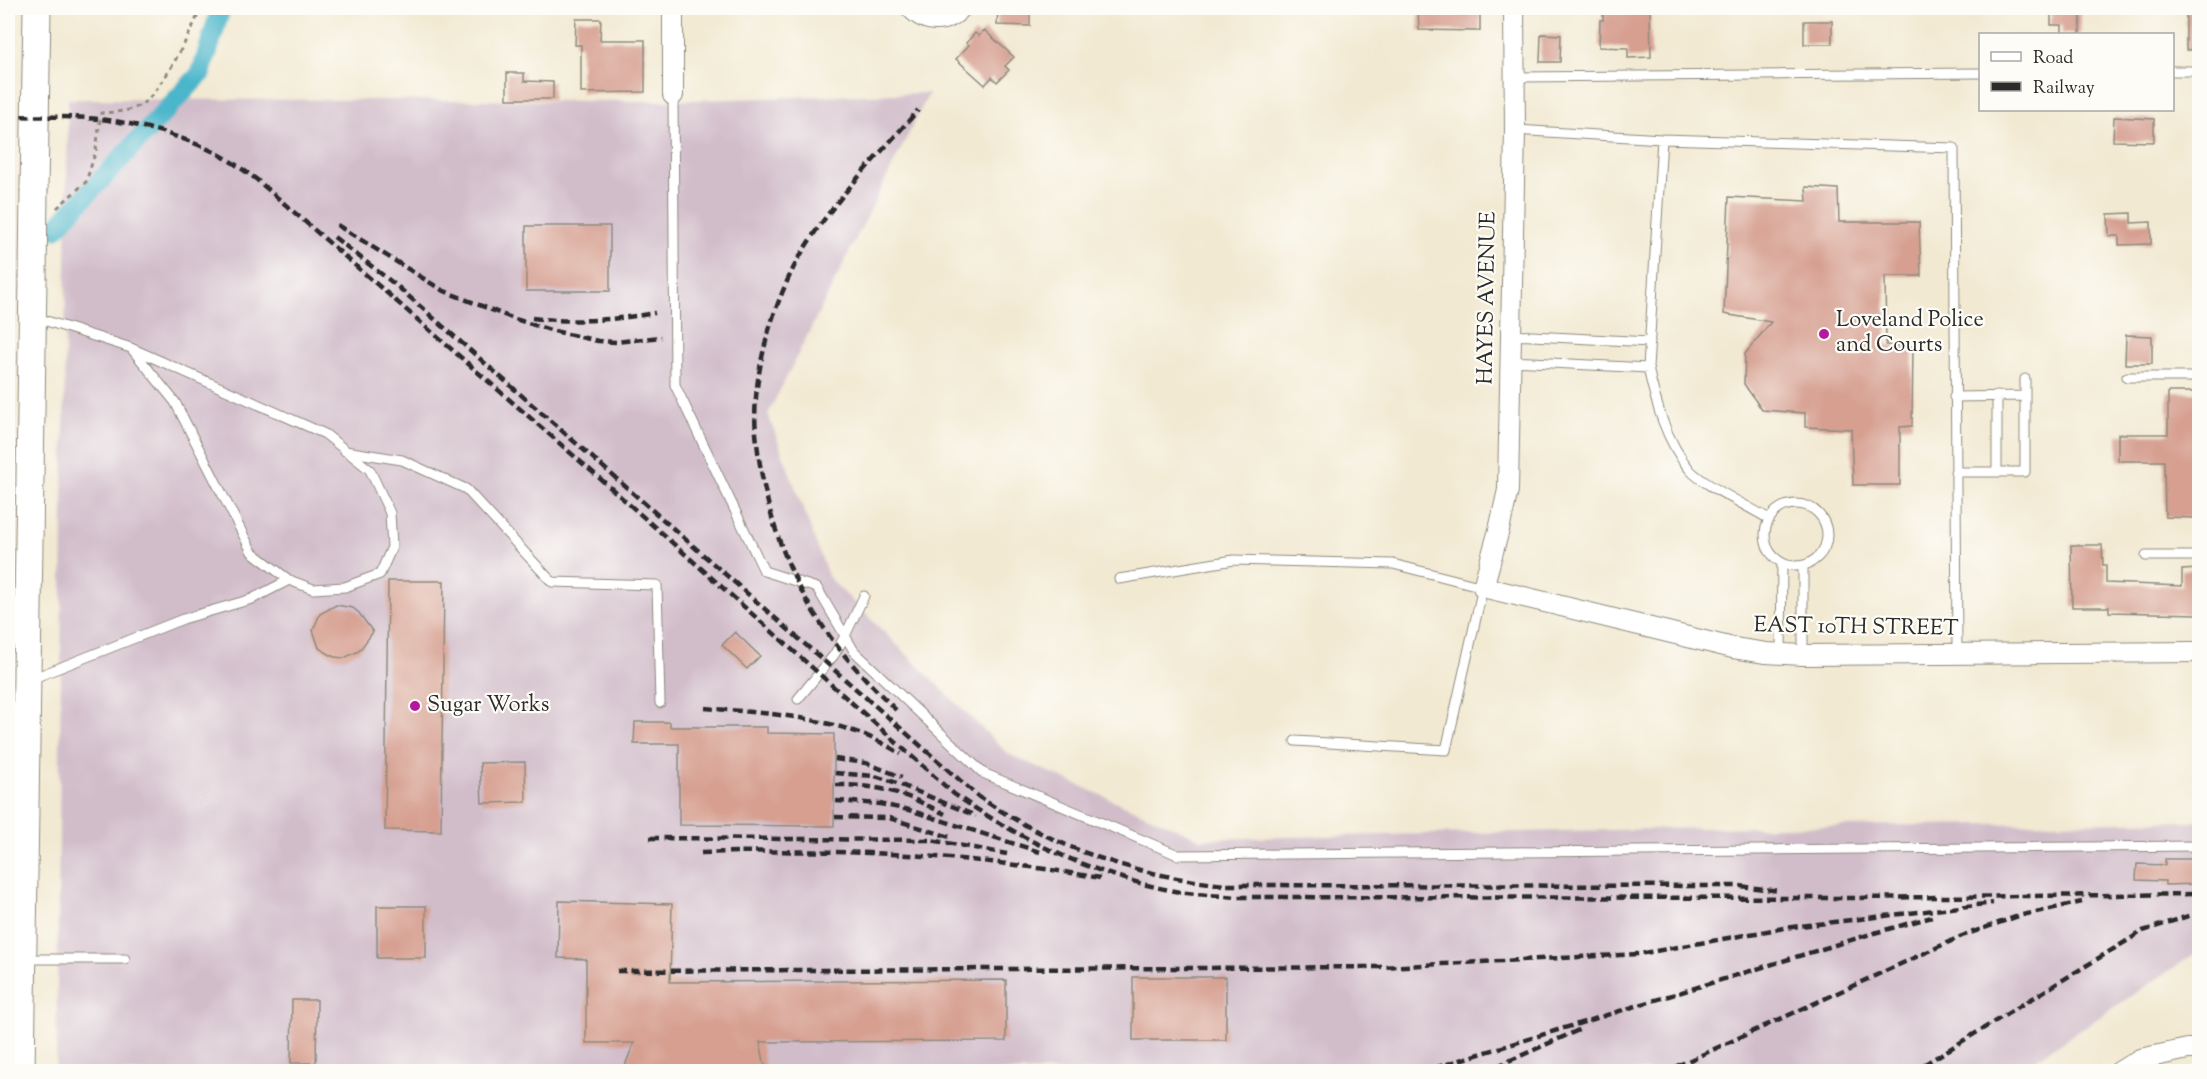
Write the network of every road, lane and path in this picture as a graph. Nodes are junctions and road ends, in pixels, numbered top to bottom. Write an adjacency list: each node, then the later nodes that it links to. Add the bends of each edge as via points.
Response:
1 (37, 8): 15 (main road, bridge)
2 (201, 8): 14 (path, via 154,93 132,109 101,113 86,182)
3 (673, 8): 11 (street)
4 (911, 8): 5 (street, via 926,20 936,21)
5 (961, 8)
6 (1514, 8): 10 (street, HAYES AVENUE)
7 (2174, 71): 8 (lane)
8 (2199, 71)
9 (1979, 73): 10 (lane)
10 (1514, 77): 12 (street, HAYES AVENUE)
11 (674, 95): 39 (lane, via 675,385 764,571 817,588)
12 (1515, 130): 13 (lane); 16 (street, HAYES AVENUE)
13 (1662, 139): 17 (lane); 26 (lane, via 1954,148)
14 (51, 213)
15 (32, 316): 18 (lane); 44 (main road)
16 (1510, 335): 17 (lane); 19 (street, HAYES AVENUE)
17 (1650, 342): 20 (lane)
18 (131, 348): 27 (lane, via 325,434); 36 (lane, via 176,402 252,552)
19 (1510, 361): 20 (lane); 37 (street, HAYES AVENUE, via 1508,490)
20 (1648, 368): 30 (lane, via 1669,437 1691,471)
21 (2127, 377): 22 (lane)
22 (2199, 377)
23 (2025, 379): 25 (lane)
24 (1997, 396): 25 (lane); 26 (lane); 29 (lane)
25 (2025, 396): 29 (lane, via 2025,472)
26 (1954, 397): 28 (lane)
27 (345, 450): 36 (lane, via 370,470 390,513 392,547 380,574 345,587 313,589); 46 (lane, via 402,460 466,489 552,582 657,585)
28 (1955, 472): 29 (lane); 42 (lane)
29 (1997, 472)
30 (1769, 519): 33 (lane, via 1764,538 1772,556); 34 (lane, via 1784,506 1794,504 1814,509 1821,516 1826,526 1826,546 1813,562)
31 (2146, 555): 32 (lane)
32 (2199, 556)
33 (1782, 563): 34 (lane); 41 (lane)
34 (1803, 566): 43 (lane)
35 (1119, 579): 37 (lane, via 1234,560 1393,564)
36 (289, 580): 44 (lane, via 252,598 183,619)
37 (1483, 587): 41 (street, EAST 10TH STREET, via 1733,648); 47 (lane, via 1446,750)
38 (864, 596): 39 (lane)
39 (846, 636): 45 (lane); 48 (lane, via 854,651 983,773 1178,855)
40 (2199, 652): 42 (street, EAST 10TH STREET)
41 (1781, 654): 43 (street, EAST 10TH STREET)
42 (1957, 654): 43 (street, EAST 10TH STREET)
43 (1803, 655)
44 (27, 681): 49 (main road)
45 (798, 699)
46 (660, 703)
47 (1295, 741)
48 (2199, 846)
49 (15, 959): 50 (lane); 52 (main road)
50 (125, 959)
51 (2199, 1048): 53 (street, via 2140,1059)
52 (21, 1071)
53 (2119, 1071)

